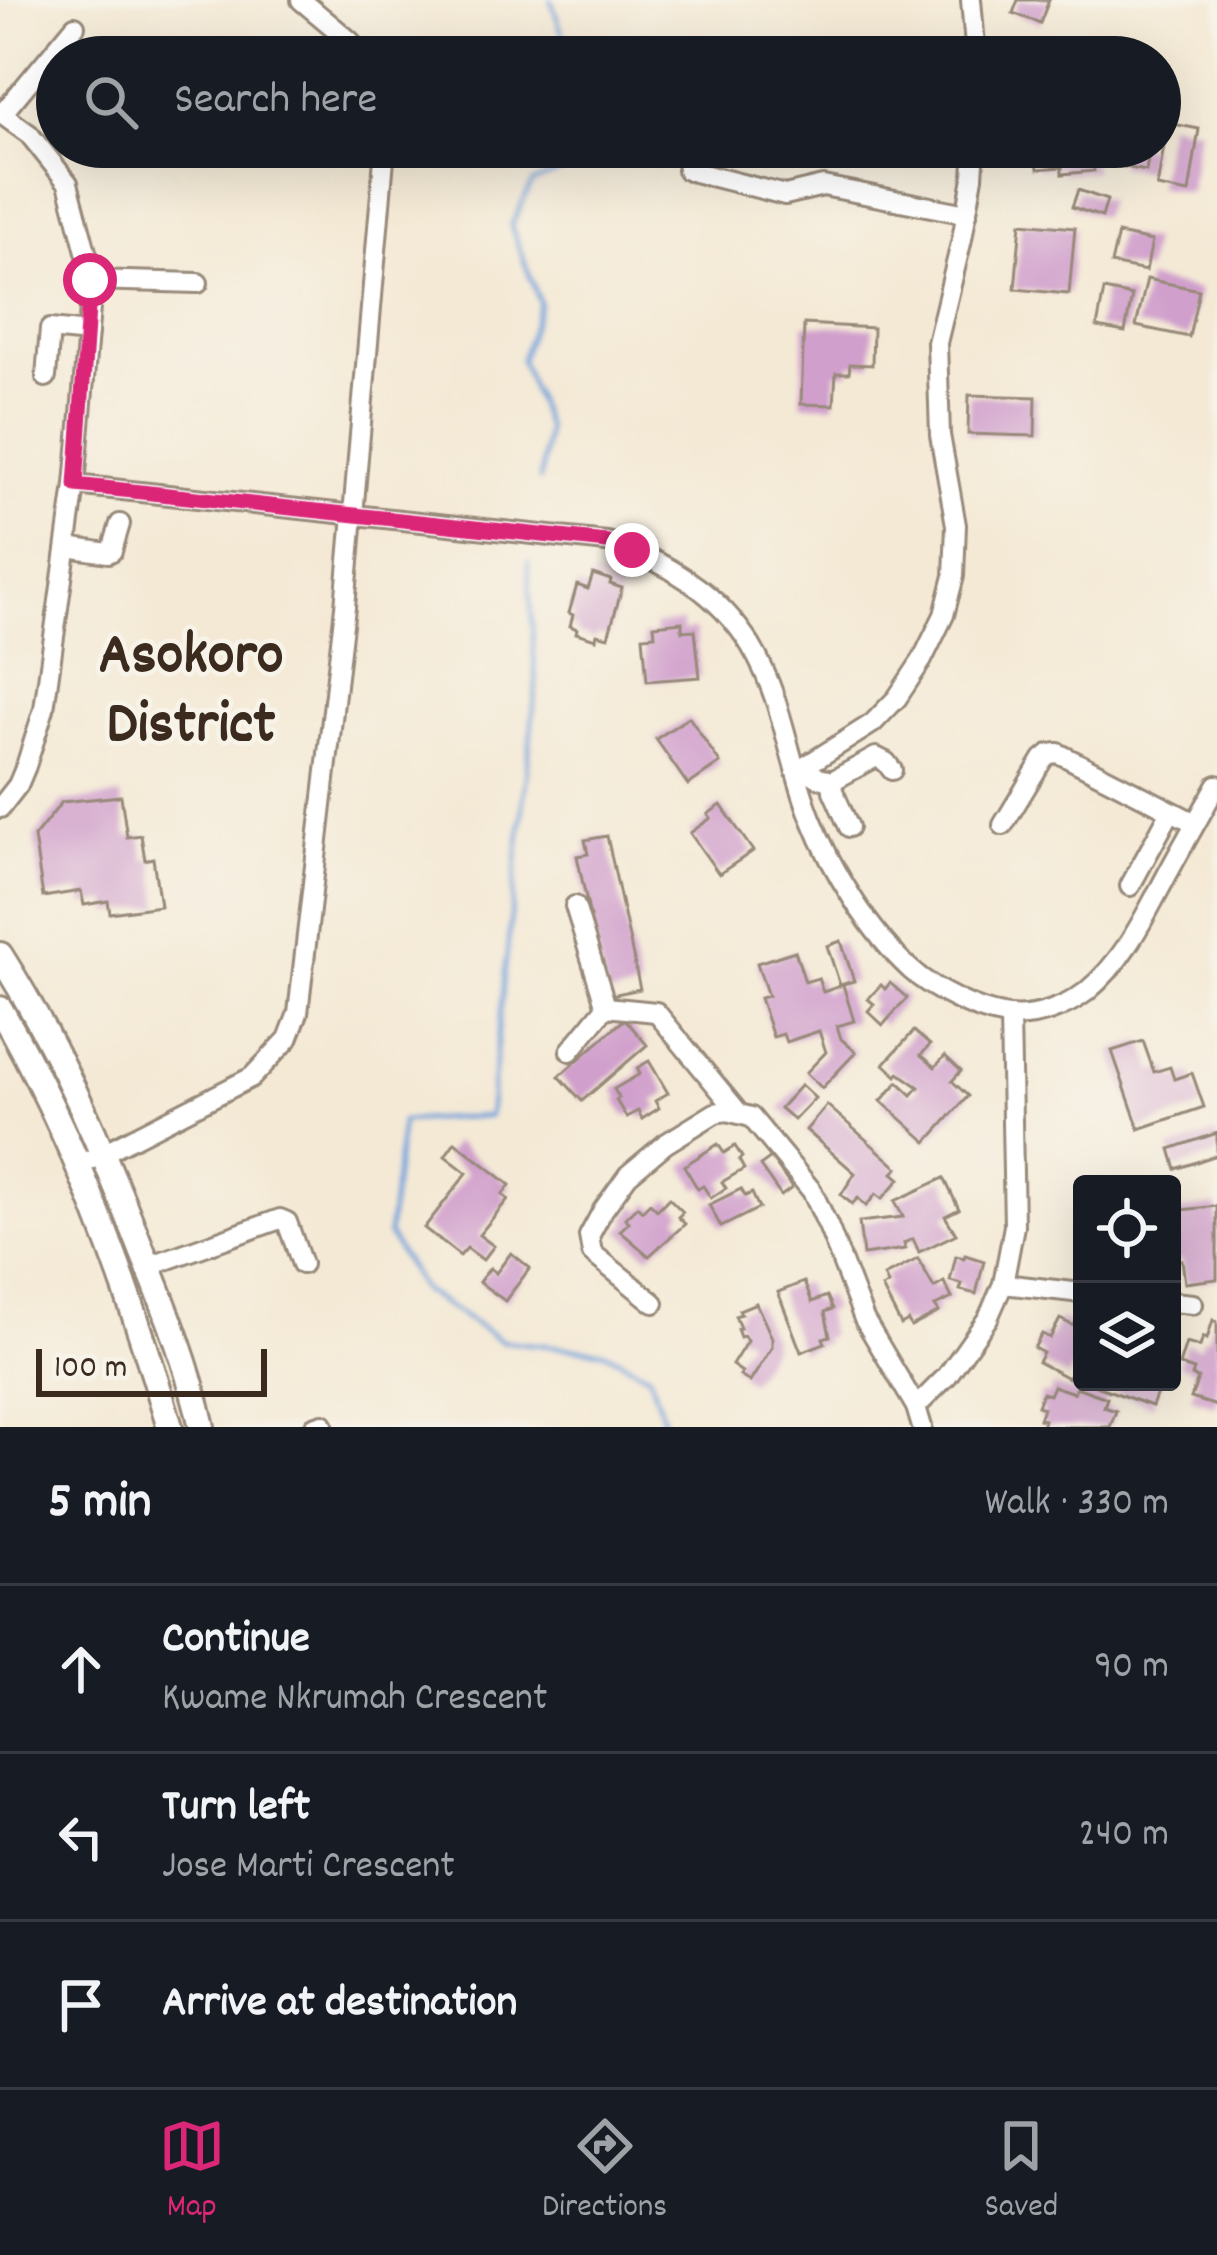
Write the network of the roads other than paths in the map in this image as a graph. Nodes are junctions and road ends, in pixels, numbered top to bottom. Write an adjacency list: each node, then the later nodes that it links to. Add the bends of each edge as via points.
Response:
1 (971, 0): 6 (street)
2 (311, 3): 5 (street)
3 (75, 26): 4 (street)
4 (66, 36)
5 (345, 36)
6 (974, 36)
7 (36, 72): 8 (street)
8 (1, 113): 9 (street)
9 (36, 144)
10 (56, 168): 15 (street, via 68,183)
11 (383, 168): 20 (street)
12 (972, 168): 14 (street)
13 (687, 170): 14 (street, via 785,195 823,185)
14 (967, 214): 23 (street, via 937,343 940,435 956,525 944,615 922,660 873,724)
15 (90, 280): 16 (street); 17 (street)
16 (198, 283)
17 (88, 333): 18 (street, via 50,329); 19 (street)
18 (46, 377)
19 (76, 485): 20 (street); 22 (street)
20 (353, 514): 23 (street, via 607,542 674,572 712,597 751,645); 40 (street, via 298,1012 288,1039 252,1077)
21 (120, 524): 22 (street, via 110,552)
22 (67, 547): 27 (street, via 44,709 18,785)
23 (800, 770): 25 (street); 37 (street, via 811,819 880,936 941,991)
24 (892, 770): 25 (street, via 876,758)
25 (832, 781): 31 (street)
26 (1217, 785): 29 (street)
27 (0, 808)
28 (1171, 811): 29 (street); 30 (street, via 1058,753 1043,759); 32 (street)
29 (1195, 823): 37 (street, via 1127,949 1088,990 1053,1010)
30 (1004, 825)
31 (849, 826)
32 (1130, 886)
33 (575, 906): 35 (street)
34 (0, 955): 40 (main road)
35 (606, 1006): 38 (street); 39 (street, via 656,1012)
36 (0, 1010): 41 (main road)
37 (1010, 1017): 44 (street, via 1014,1226)
38 (570, 1051)
39 (738, 1112): 46 (street, via 715,1113 664,1144 628,1174 589,1236 592,1253); 49 (street, via 751,1117 812,1191 864,1319)
40 (105, 1155): 41 (street); 43 (main road)
41 (79, 1166): 50 (main road)
42 (302, 1264): 43 (street, via 280,1219)
43 (149, 1266): 51 (main road)
44 (1003, 1285): 45 (street); 49 (street, via 947,1376)
45 (1073, 1292)
46 (654, 1303)
47 (1181, 1303): 48 (street)
48 (1193, 1304)
49 (916, 1407): 52 (street)
50 (170, 1427)
51 (202, 1427)
52 (922, 1427)

